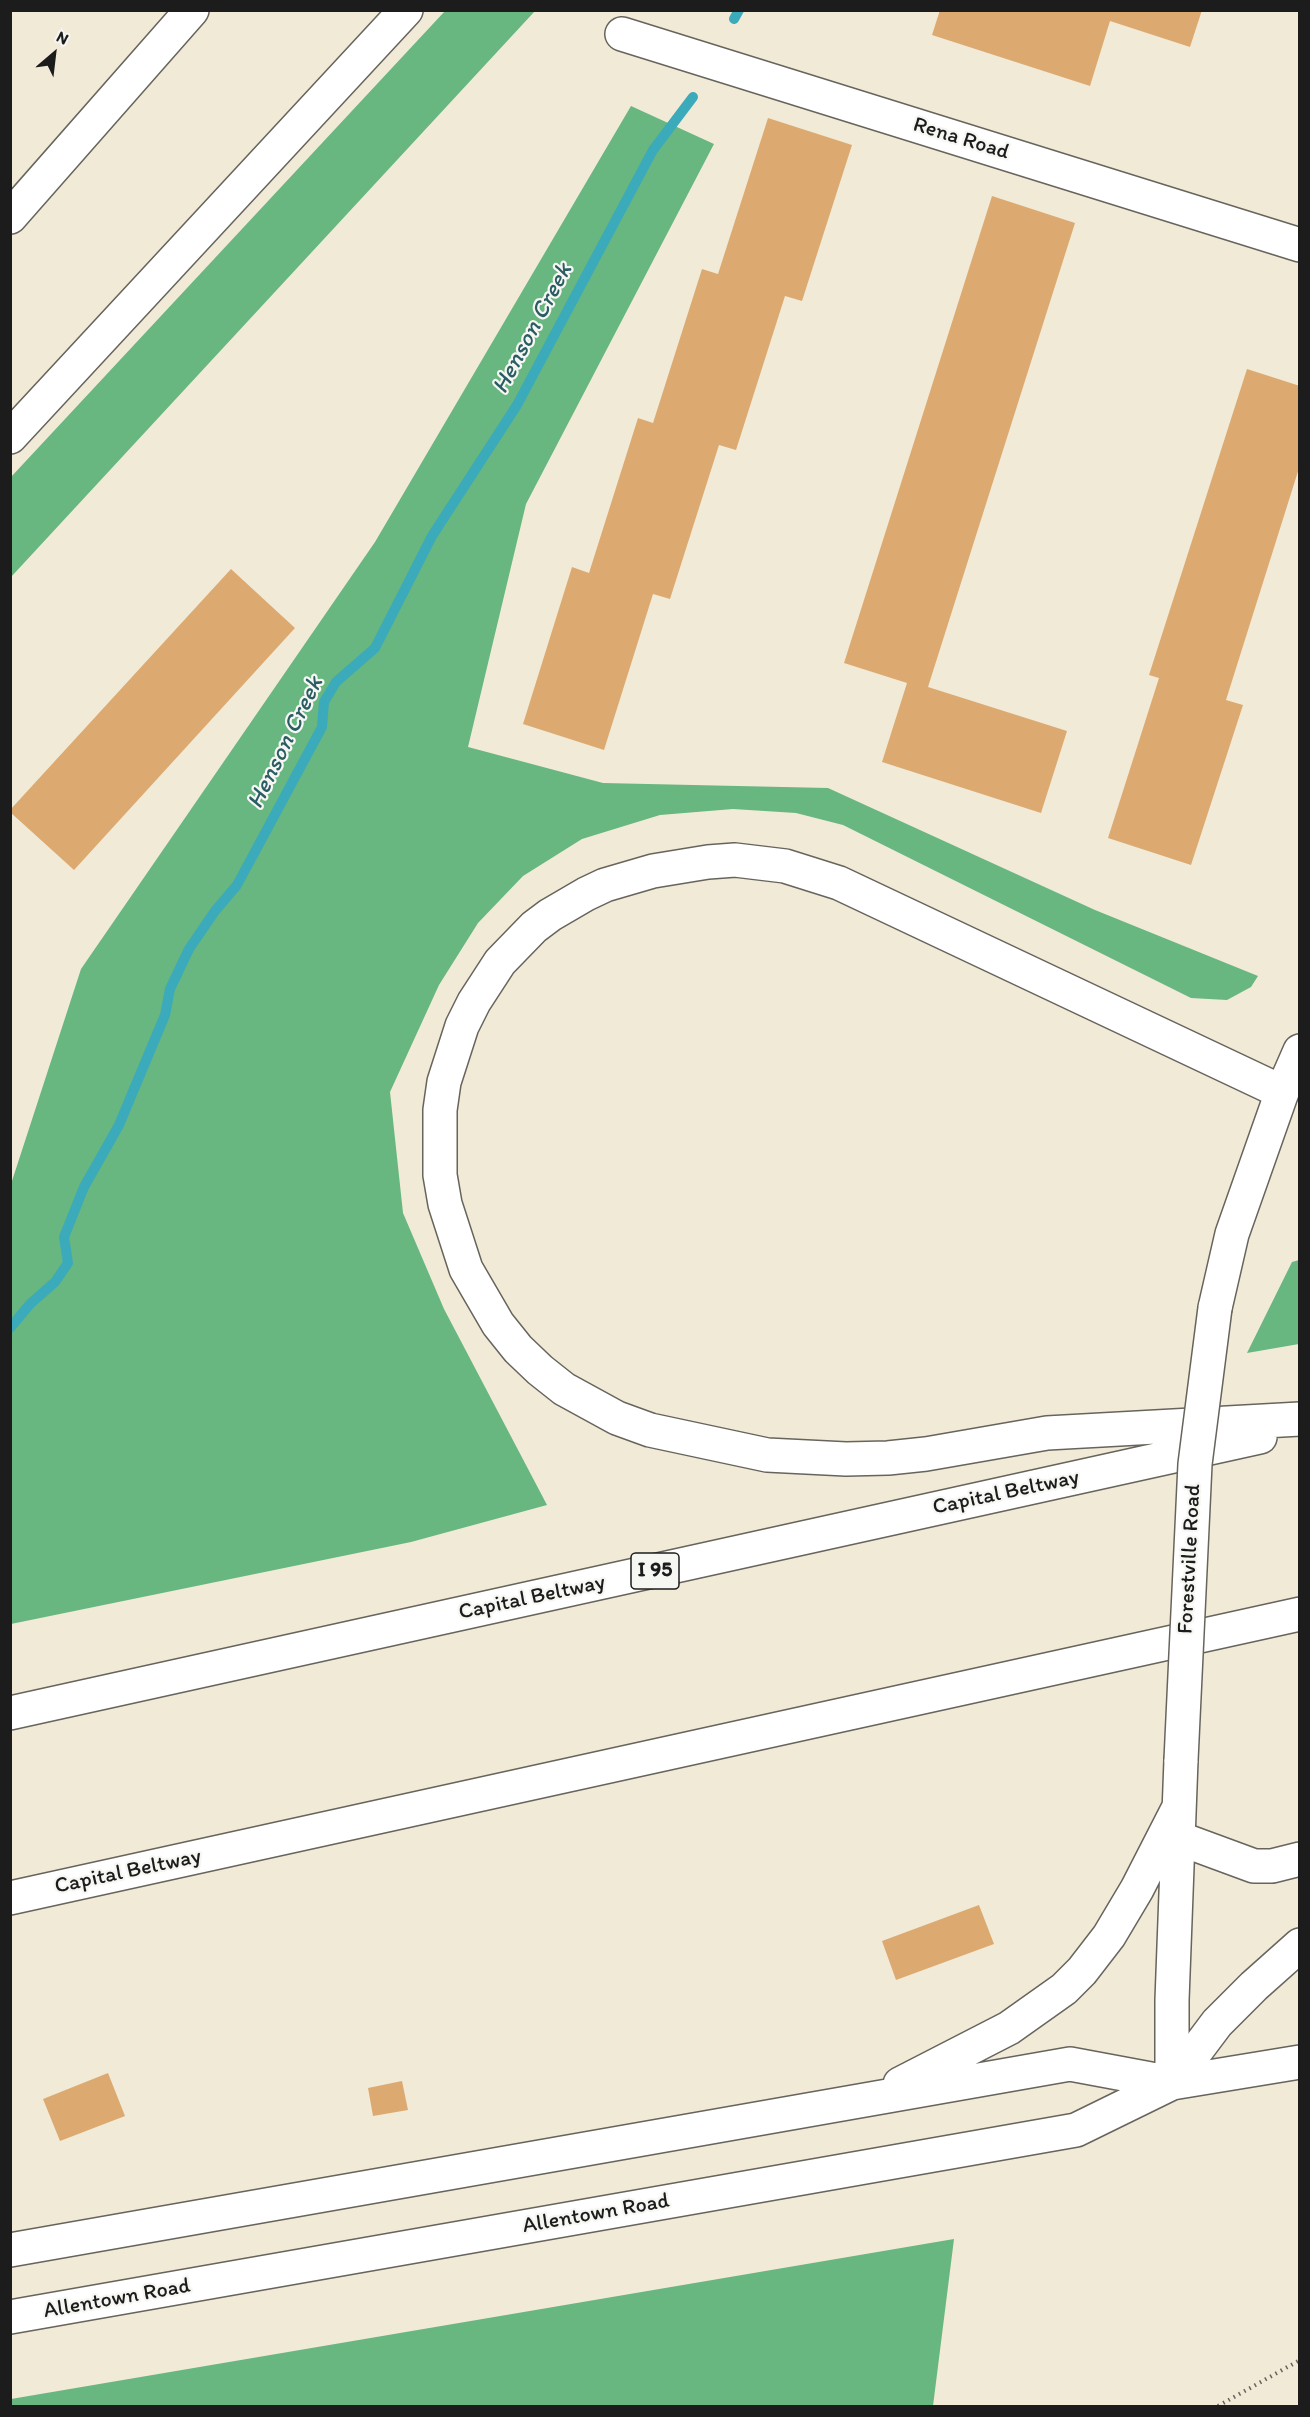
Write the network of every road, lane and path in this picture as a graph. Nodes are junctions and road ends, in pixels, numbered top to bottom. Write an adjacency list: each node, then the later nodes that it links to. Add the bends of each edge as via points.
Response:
1 (192, 10): 4 (main road)
2 (406, 10): 6 (main road)
3 (622, 34): 5 (main road, Rena Road)
4 (10, 217)
5 (1299, 244)
6 (10, 438)
7 (1298, 1057): 8 (main road, Forestville Road)
8 (1282, 1092): 9 (main road, via 839,883 777,864 708,862 654,871 586,894 550,915 500,962 462,1026 444,1082 440,1175 466,1269 498,1324 518,1349 581,1399 650,1430 767,1455 846,1460 926,1454 1047,1433); 13 (main road, Forestville Road, bridge, via 1232,1234 1215,1308 1195,1464)
9 (1299, 1419)
10 (1299, 1428): 12 (main road, Capital Beltway / I 95)
11 (1299, 1614): 15 (main road, Capital Beltway)
12 (10, 1713)
13 (1179, 1823): 14 (main road, via 1254,1866); 18 (main road, Forestville Road); 19 (main road, via 1108,1936 1064,1989 1009,2028)
14 (1299, 1859)
15 (10, 1898)
16 (1299, 1945): 18 (main road, via 1217,2023)
17 (1299, 2062): 18 (main road, Allentown Road)
18 (1172, 2083): 19 (main road, Allentown Road, via 1070,2064); 21 (main road, Allentown Road, via 1076,2130)
19 (866, 2101): 20 (main road, Allentown Road)
20 (10, 2250)
21 (10, 2317)
22 (1299, 2360): 23 (path)
23 (1218, 2406)

